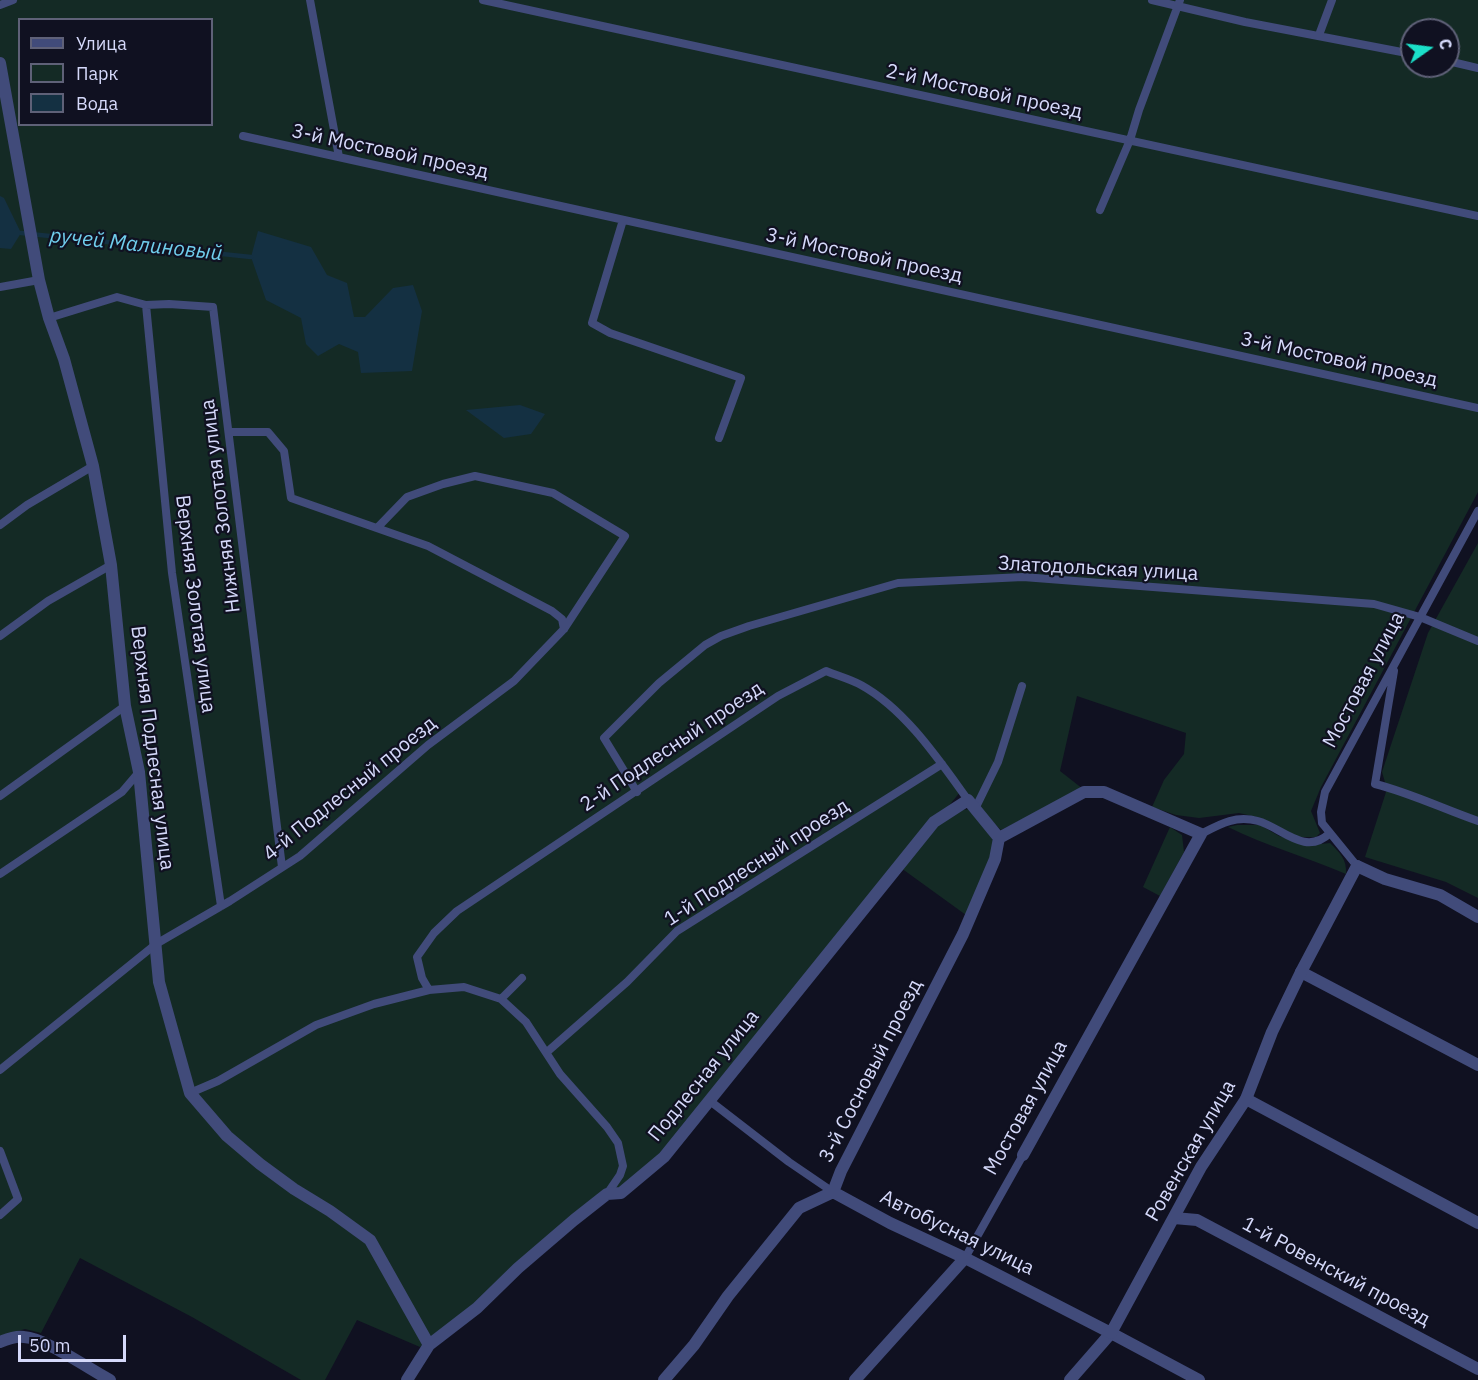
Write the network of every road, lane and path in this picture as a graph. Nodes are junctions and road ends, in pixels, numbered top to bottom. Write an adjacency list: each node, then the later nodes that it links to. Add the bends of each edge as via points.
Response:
1 (14, 0): 7 (lane)
2 (310, 0): 15 (lane)
3 (483, 0): 14 (lane, 2-й Мостовой проезд)
4 (1152, 0): 6 (lane)
5 (1332, 0): 8 (lane)
6 (1179, 3): 8 (lane, via 1245,22); 14 (lane)
7 (0, 5)
8 (1319, 35): 9 (lane)
9 (1400, 52)
10 (0, 63): 19 (street, Верхняя Подлесная улица)
11 (1460, 64): 12 (lane)
12 (1478, 68)
13 (243, 136): 15 (lane, 3-й Мостовой проезд)
14 (1130, 140): 16 (lane); 17 (lane, 2-й Мостовой проезд)
15 (339, 157): 18 (lane, 3-й Мостовой проезд)
16 (1100, 210)
17 (1478, 216)
18 (623, 220): 23 (lane, 3-й Мостовой проезд); 25 (lane, via 592,323 610,333 741,378)
19 (39, 280): 20 (lane); 22 (street, Верхняя Подлесная улица)
20 (0, 287)
21 (146, 305): 22 (lane, Нижняя Золотая улица, via 117,297); 24 (lane, Нижняя Золотая улица, via 213,307); 50 (lane, Верхняя Золотая улица, via 172,573)
22 (49, 318): 26 (street, Верхняя Подлесная улица)
23 (1478, 408)
24 (229, 432): 29 (lane, via 268,432 284,451 291,498); 48 (lane, Нижняя Золотая улица)
25 (719, 438)
26 (93, 466): 28 (lane); 30 (street, Верхняя Подлесная улица)
27 (1478, 511): 31 (lane, Мостовая улица)
28 (0, 525)
29 (378, 527): 32 (lane, via 428,546 552,611 562,619); 32 (lane, 4-й Подлесный проезд, via 407,497 475,476 553,493 625,536)
30 (111, 565): 33 (lane, via 48,601); 37 (street, Верхняя Подлесная улица)
31 (1420, 617): 34 (lane, Златодольская улица); 35 (lane, Мостовая улица); 40 (lane, Златодольская улица, via 1374,604 1023,577 898,582 721,636 666,676 604,738)
32 (564, 629): 48 (lane, 4-й Подлесный проезд, via 514,681 428,746 300,856)
33 (0, 636)
34 (1478, 641)
35 (1395, 664): 43 (lane, via 1375,784); 44 (lane, Мостовая улица, via 1325,792 1323,823)
36 (1022, 686): 42 (lane, via 998,762)
37 (125, 706): 39 (street, Верхняя Подлесная улица); 41 (lane)
38 (942, 764): 40 (lane, 2-й Подлесный проезд, via 894,708 861,685 826,671 778,696); 42 (lane, 2-й Подлесный проезд); 57 (lane, 1-й Подлесный проезд, via 677,931 627,982)
39 (139, 772): 49 (lane, via 122,792); 52 (street, Верхняя Подлесная улица)
40 (637, 792): 55 (lane, 2-й Подлесный проезд, via 466,905 434,933 417,957)
41 (0, 796)
42 (972, 803): 46 (street); 62 (street, Подлесная улица, via 934,822)
43 (1478, 821)
44 (1330, 833): 45 (lane, via 1313,842 1296,839 1259,821 1238,819); 47 (lane, Мостовая улица)
45 (1201, 834): 46 (street, via 1104,792 1084,792); 64 (street, Мостовая улица)
46 (999, 838): 65 (street, 3-й Сосновый проезд, via 995,859 963,934)
47 (1357, 866): 51 (street, via 1385,879 1440,894); 53 (street, Ровенская улица)
48 (282, 867): 50 (lane, 4-й Подлесный проезд)
49 (0, 874)
50 (221, 906): 52 (lane, 4-й Подлесный проезд)
51 (1478, 917)
52 (156, 944): 59 (lane, 4-й Подлесный проезд); 60 (street, Верхняя Подлесная улица, via 159,982)
53 (1301, 972): 58 (street); 61 (street, Ровенская улица)
54 (522, 978): 56 (lane)
55 (429, 990): 56 (lane, via 464,987); 60 (lane, via 316,1025)
56 (501, 999): 57 (lane, via 526,1022)
57 (547, 1052): 66 (lane, via 560,1074 618,1143 623,1166)
58 (1478, 1065)
59 (0, 1070)
60 (190, 1093): 73 (street, Верхняя Подлесная улица, via 227,1136 260,1164 370,1240)
61 (1246, 1099): 68 (street, Ровенская улица); 69 (street)
62 (710, 1101): 65 (lane, Автобусная улица); 66 (street, Подлесная улица, via 655,1165 621,1193)
63 (0, 1151): 67 (lane, via 18,1199)
64 (1023, 1155): 70 (lane, Мостовая улица)
65 (833, 1192): 70 (street, Автобусная улица); 77 (street, 3-й Сосновый проезд, via 799,1208)
66 (608, 1194): 73 (street, Подлесная улица)
67 (0, 1215)
68 (1174, 1218): 71 (street, Ровенская улица); 74 (street, 1-й Ровенский проезд, via 1197,1220)
69 (1478, 1223)
70 (965, 1258): 71 (street, Автобусная улица); 78 (street, Мостовая улица)
71 (1111, 1332): 79 (street, Ровенская улица); 80 (street, Автобусная улица)
72 (0, 1342): 75 (street, via 24,1337 39,1341)
73 (429, 1345): 76 (street, Подлесная улица)
74 (1478, 1369)
75 (110, 1380)
76 (407, 1380)
77 (663, 1380)
78 (855, 1380)
79 (1070, 1380)
80 (1199, 1380)

